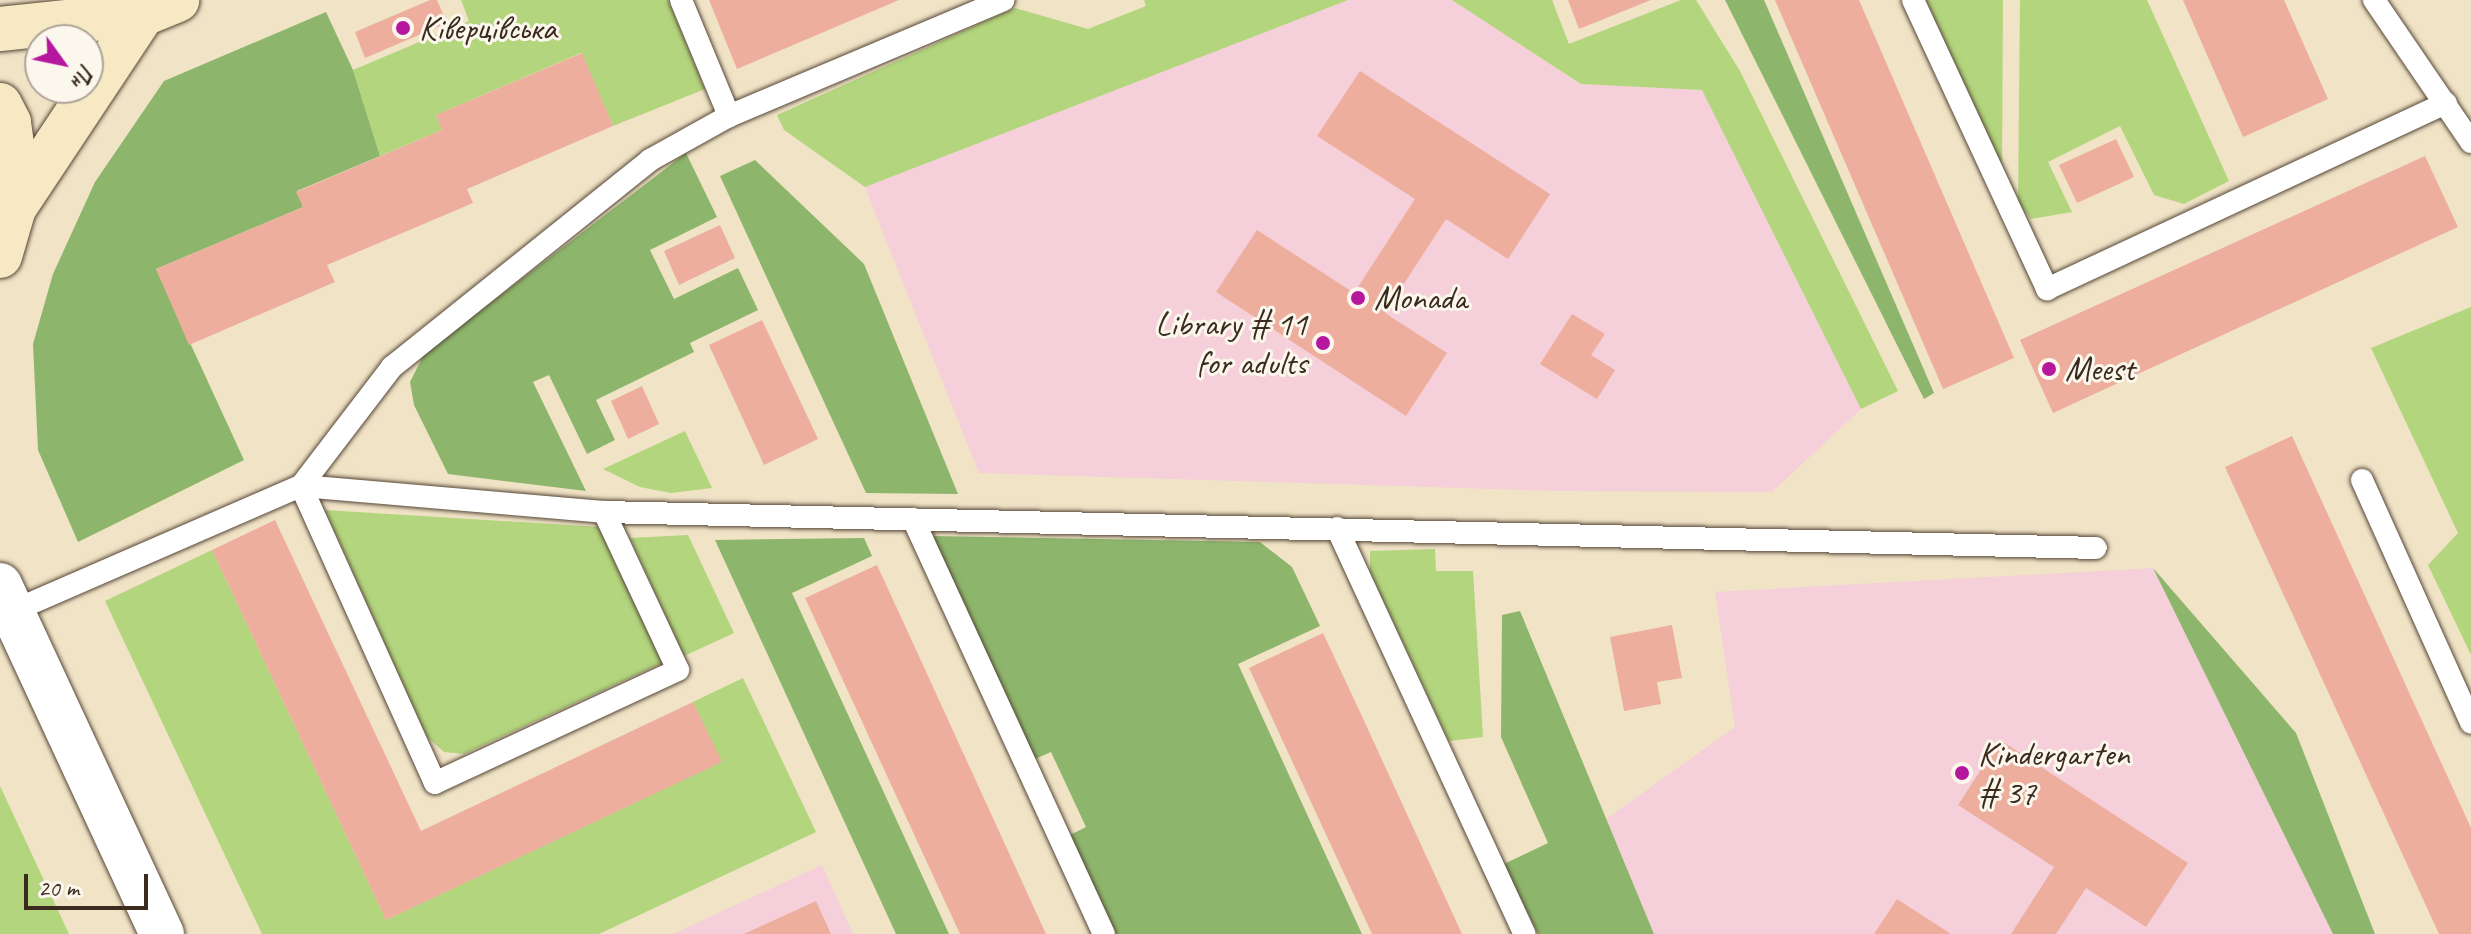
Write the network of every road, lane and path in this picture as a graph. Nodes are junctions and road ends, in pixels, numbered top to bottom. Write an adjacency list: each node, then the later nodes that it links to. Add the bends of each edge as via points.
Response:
1 (681, 0): 9 (lane)
2 (1004, 0): 9 (lane)
3 (1913, 0): 7 (lane, via 2047,289)
4 (2374, 0): 7 (lane)
5 (160, 7): 6 (main road); 11 (main road)
6 (0, 29)
7 (2446, 103): 10 (lane)
8 (0, 105): 11 (main road, via 9,123 17,180)
9 (729, 116): 14 (lane, via 650,160 392,367)
10 (2471, 142)
11 (14, 208): 12 (main road)
12 (0, 256)
13 (2362, 480): 20 (lane)
14 (301, 486): 15 (lane); 15 (lane, via 435,783 678,670); 19 (lane)
15 (604, 512): 16 (lane)
16 (913, 519): 17 (lane); 22 (lane)
17 (1337, 528): 18 (lane); 23 (lane)
18 (2096, 548)
19 (6, 598): 21 (street)
20 (2471, 723)
21 (162, 934)
22 (1104, 934)
23 (1525, 934)

